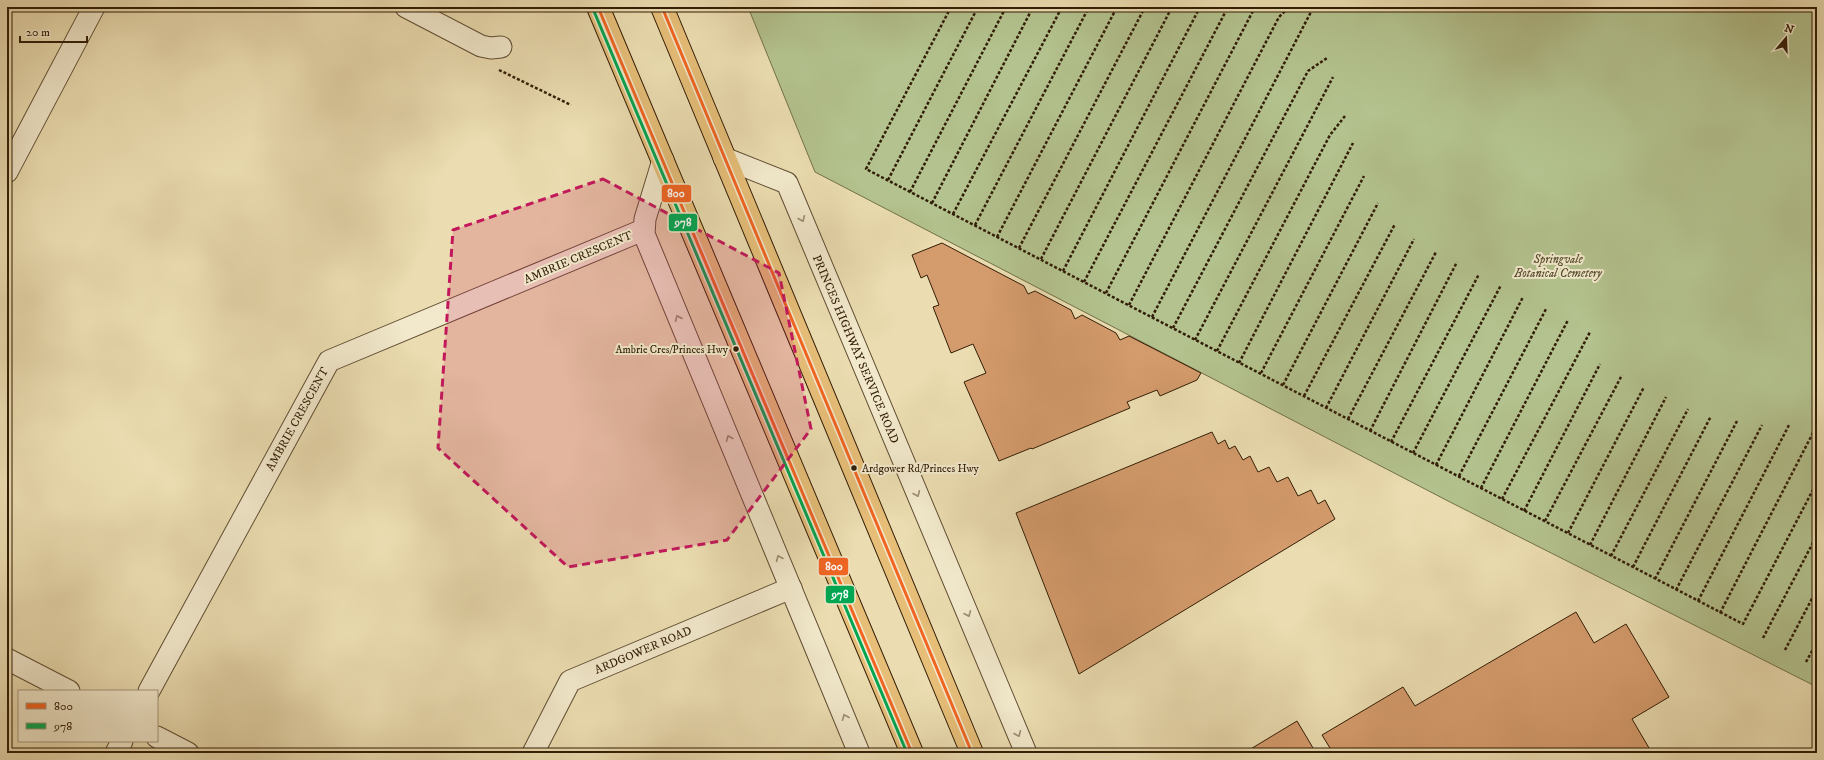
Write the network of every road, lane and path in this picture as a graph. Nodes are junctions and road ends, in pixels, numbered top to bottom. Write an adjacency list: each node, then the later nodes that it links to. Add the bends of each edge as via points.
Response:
1 (94, 7): 28 (street)
2 (406, 7): 19 (street, via 481,46)
3 (598, 7): 27 (highway)
4 (662, 7): 26 (highway)
5 (951, 7): 30 (path, via 866,169)
6 (978, 7): 30 (path)
7 (1006, 7): 31 (path)
8 (1033, 7): 32 (path)
9 (1062, 7): 34 (path)
10 (1089, 7): 36 (path)
11 (1117, 7): 38 (path)
12 (1145, 7): 40 (path)
13 (1172, 7): 42 (path)
14 (1200, 7): 44 (path)
15 (1228, 7): 46 (path)
16 (1255, 7): 48 (path)
17 (1289, 7): 50 (path, via 1279,16)
18 (1312, 10): 52 (path)
19 (501, 47)
20 (1327, 58): 54 (path, via 1308,71)
21 (493, 68): 23 (path)
22 (1333, 77): 56 (path)
23 (572, 105)
24 (1345, 116): 57 (path, via 1330,135)
25 (1353, 143): 58 (path)
26 (724, 158): 109 (highway); 110 (street, PRINCES HIGHWAY SERVICE ROAD, one-way to 110, via 787,183)
27 (663, 160): 37 (street); 108 (highway)
28 (7, 172)
29 (1364, 176): 60 (path)
30 (888, 180): 31 (path)
31 (910, 192): 32 (path)
32 (932, 203): 34 (path)
33 (1378, 203): 62 (path)
34 (954, 214): 36 (path)
35 (1395, 224): 64 (path)
36 (975, 226): 38 (path)
37 (643, 230): 90 (street, one-way to 37); 101 (street, AMBRIE CRESCENT, via 328,361)
38 (997, 237): 40 (path)
39 (1414, 239): 66 (path)
40 (1019, 248): 42 (path)
41 (1436, 252): 69 (path)
42 (1041, 260): 44 (path)
43 (1457, 262): 74 (path)
44 (1063, 271): 46 (path)
45 (1479, 274): 75 (path)
46 (1084, 282): 48 (path)
47 (1501, 285): 76 (path)
48 (1106, 293): 50 (path)
49 (1523, 297): 77 (path)
50 (1129, 305): 52 (path)
51 (1546, 309): 78 (path)
52 (1152, 317): 54 (path)
53 (1568, 320): 80 (path)
54 (1173, 328): 56 (path)
55 (1590, 332): 81 (path)
56 (1195, 340): 57 (path)
57 (1217, 351): 58 (path)
58 (1239, 362): 60 (path)
59 (1600, 364): 82 (path)
60 (1261, 374): 62 (path)
61 (1622, 375): 83 (path)
62 (1283, 385): 64 (path)
63 (1644, 387): 84 (path)
64 (1304, 396): 66 (path)
65 (1666, 398): 86 (path)
66 (1326, 408): 69 (path)
67 (1688, 409): 87 (path)
68 (1711, 416): 88 (path)
69 (1348, 419): 74 (path)
70 (1737, 421): 89 (path)
71 (1762, 425): 92 (path)
72 (1789, 425): 93 (path)
73 (1817, 425): 94 (path)
74 (1370, 431): 75 (path)
75 (1391, 442): 76 (path)
76 (1413, 453): 77 (path)
77 (1436, 465): 78 (path)
78 (1459, 476): 80 (path)
79 (1817, 482): 94 (path, via 1743,624)
80 (1480, 488): 81 (path)
81 (1502, 499): 82 (path)
82 (1524, 511): 83 (path)
83 (1545, 522): 84 (path)
84 (1568, 533): 86 (path)
85 (1817, 536): 95 (path)
86 (1590, 545): 87 (path)
87 (1611, 556): 88 (path)
88 (1633, 567): 89 (path)
89 (1654, 578): 92 (path)
90 (791, 588): 106 (street, ARDGOWER ROAD, via 570,681); 107 (street, one-way to 90)
91 (1817, 589): 97 (path)
92 (1676, 590): 93 (path)
93 (1698, 601): 94 (path)
94 (1720, 613)
95 (1763, 638)
96 (1817, 642): 99 (path)
97 (1785, 650)
98 (7, 659): 100 (street)
99 (1806, 662)
100 (67, 690)
101 (150, 690)
102 (158, 738): 105 (street)
103 (122, 742): 104 (street)
104 (116, 753)
105 (188, 753)
106 (533, 753)
107 (859, 753)
108 (912, 753)
109 (972, 753)
110 (1026, 753)

